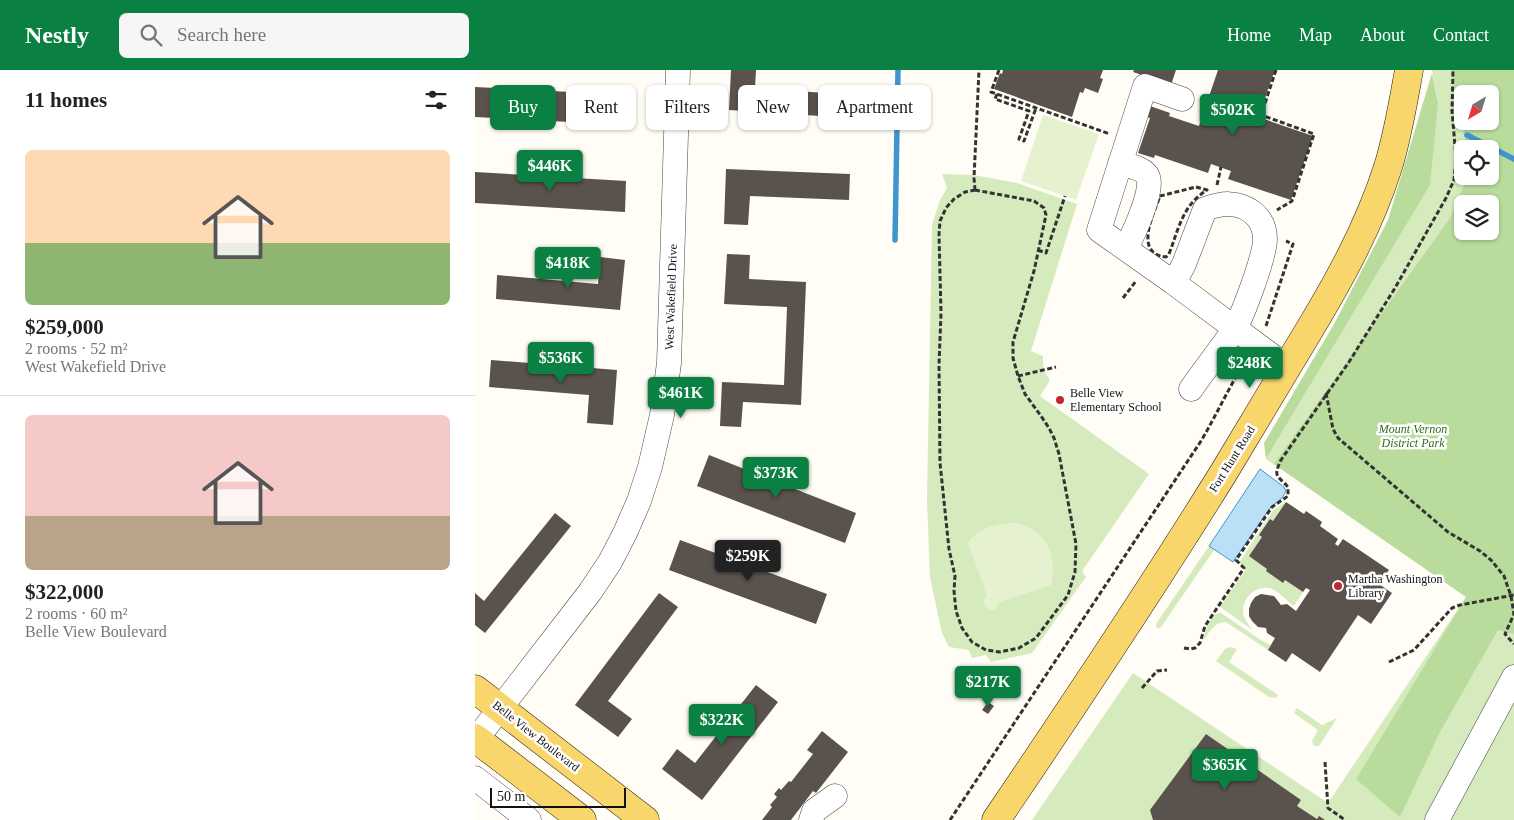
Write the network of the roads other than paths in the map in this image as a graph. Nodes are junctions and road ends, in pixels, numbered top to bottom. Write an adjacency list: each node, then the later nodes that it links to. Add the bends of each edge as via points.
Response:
1 (678, 70): 12 (street, West Wakefield Drive, via 669,363 662,416 650,467 627,529 609,562 590,592)
2 (1409, 70): 8 (main road, Fort Hunt Road, via 1398,131 1376,201 1337,283)
3 (1183, 99): 4 (street, via 1145,86)
4 (1120, 163): 5 (street, via 1099,230); 5 (street, via 1143,171 1148,177 1149,187)
5 (1126, 248): 6 (street)
6 (1174, 283): 7 (street); 7 (street, via 1205,209 1221,203 1241,205 1254,214 1263,225 1263,253)
7 (1235, 328): 8 (street); 9 (street)
8 (1287, 367): 20 (main road, Fort Hunt Road, via 1193,522)
9 (1191, 389)
10 (1514, 677): 21 (street)
11 (475, 689): 12 (main road, Belle View Boulevard)
12 (500, 708): 13 (street, West Wakefield Drive); 17 (main road, Belle View Boulevard)
13 (475, 739): 16 (main road)
14 (475, 778): 15 (street)
15 (529, 820)
16 (582, 820)
17 (645, 820)
18 (811, 820): 19 (street, via 814,811 835,796)
19 (824, 820)
20 (996, 820)
21 (1437, 820)

